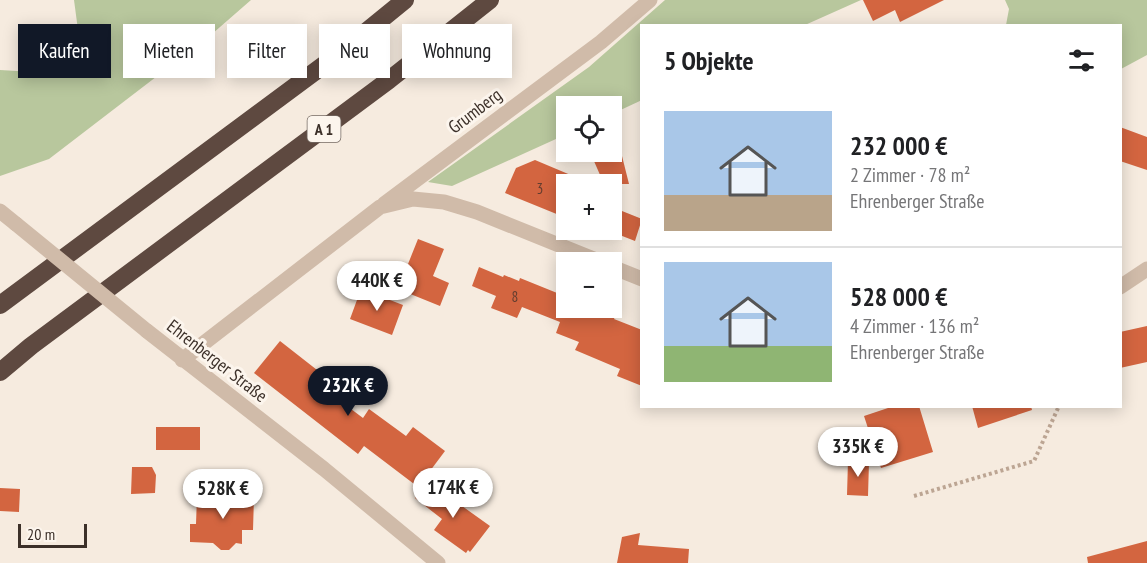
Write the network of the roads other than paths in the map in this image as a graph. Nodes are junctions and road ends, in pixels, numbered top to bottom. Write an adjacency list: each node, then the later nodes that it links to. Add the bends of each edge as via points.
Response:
1 (405, 0): 11 (highway, via 340,53)
2 (490, 0): 13 (highway, A 1)
3 (650, 0): 4 (street, Grumberg, via 601,42)
4 (380, 207): 6 (street, Grumberg, via 413,199 444,202); 12 (street, Grumberg)
5 (0, 212): 12 (street, Ehrenberger Straße, bridge)
6 (576, 252)
7 (1147, 269): 10 (street)
8 (622, 271): 9 (street)
9 (640, 278)
10 (1122, 286)
11 (0, 305)
12 (182, 360): 14 (street, Ehrenberger Straße)
13 (0, 372)
14 (438, 563)

